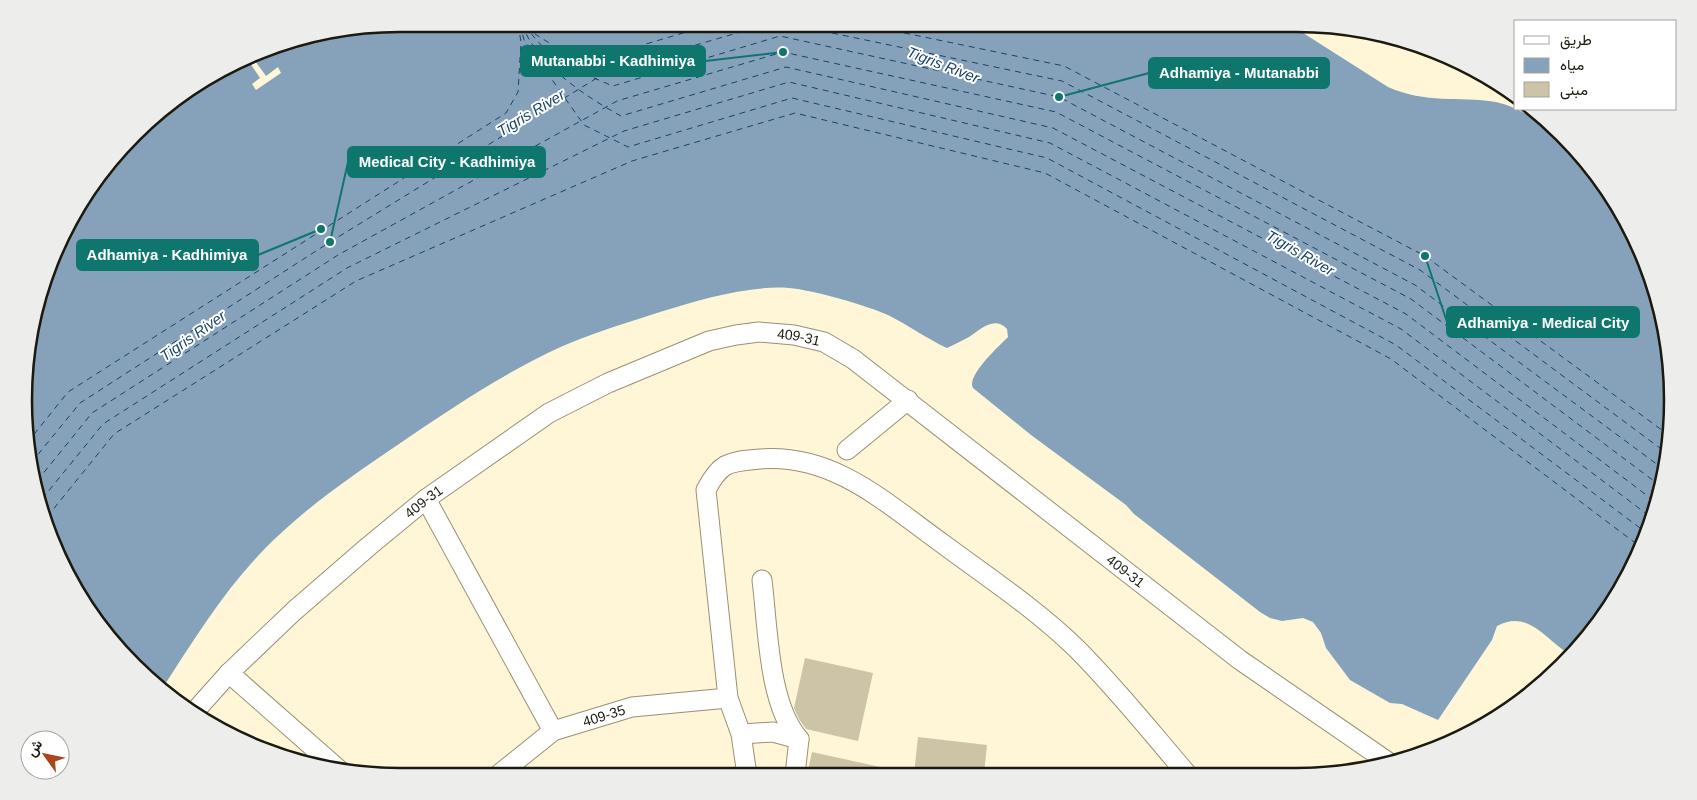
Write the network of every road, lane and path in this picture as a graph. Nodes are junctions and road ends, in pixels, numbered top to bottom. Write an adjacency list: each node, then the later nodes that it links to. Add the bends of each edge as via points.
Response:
1 (908, 400): 2 (street); 3 (street, 409-31, via 824,342 760,332 736,335 709,341 608,383 549,413); 11 (street, 409-31, via 1232,654)
2 (847, 450)
3 (426, 499): 5 (street, 409-31, via 294,611); 8 (street)
4 (762, 580): 10 (street, via 776,694 788,727)
5 (229, 674): 7 (street, 409-31); 12 (street)
6 (728, 698): 8 (street, 409-35, via 632,707); 9 (street); 16 (street, via 706,490 714,474 730,461 796,459 835,471 883,500 1029,606 1078,650)
7 (198, 707)
8 (553, 731): 13 (street, 409-35)
9 (741, 734): 10 (street, via 773,732); 14 (street)
10 (799, 739): 15 (street)
11 (1381, 757)
12 (327, 760)
13 (506, 768)
14 (747, 768)
15 (796, 768)
16 (1182, 768)

